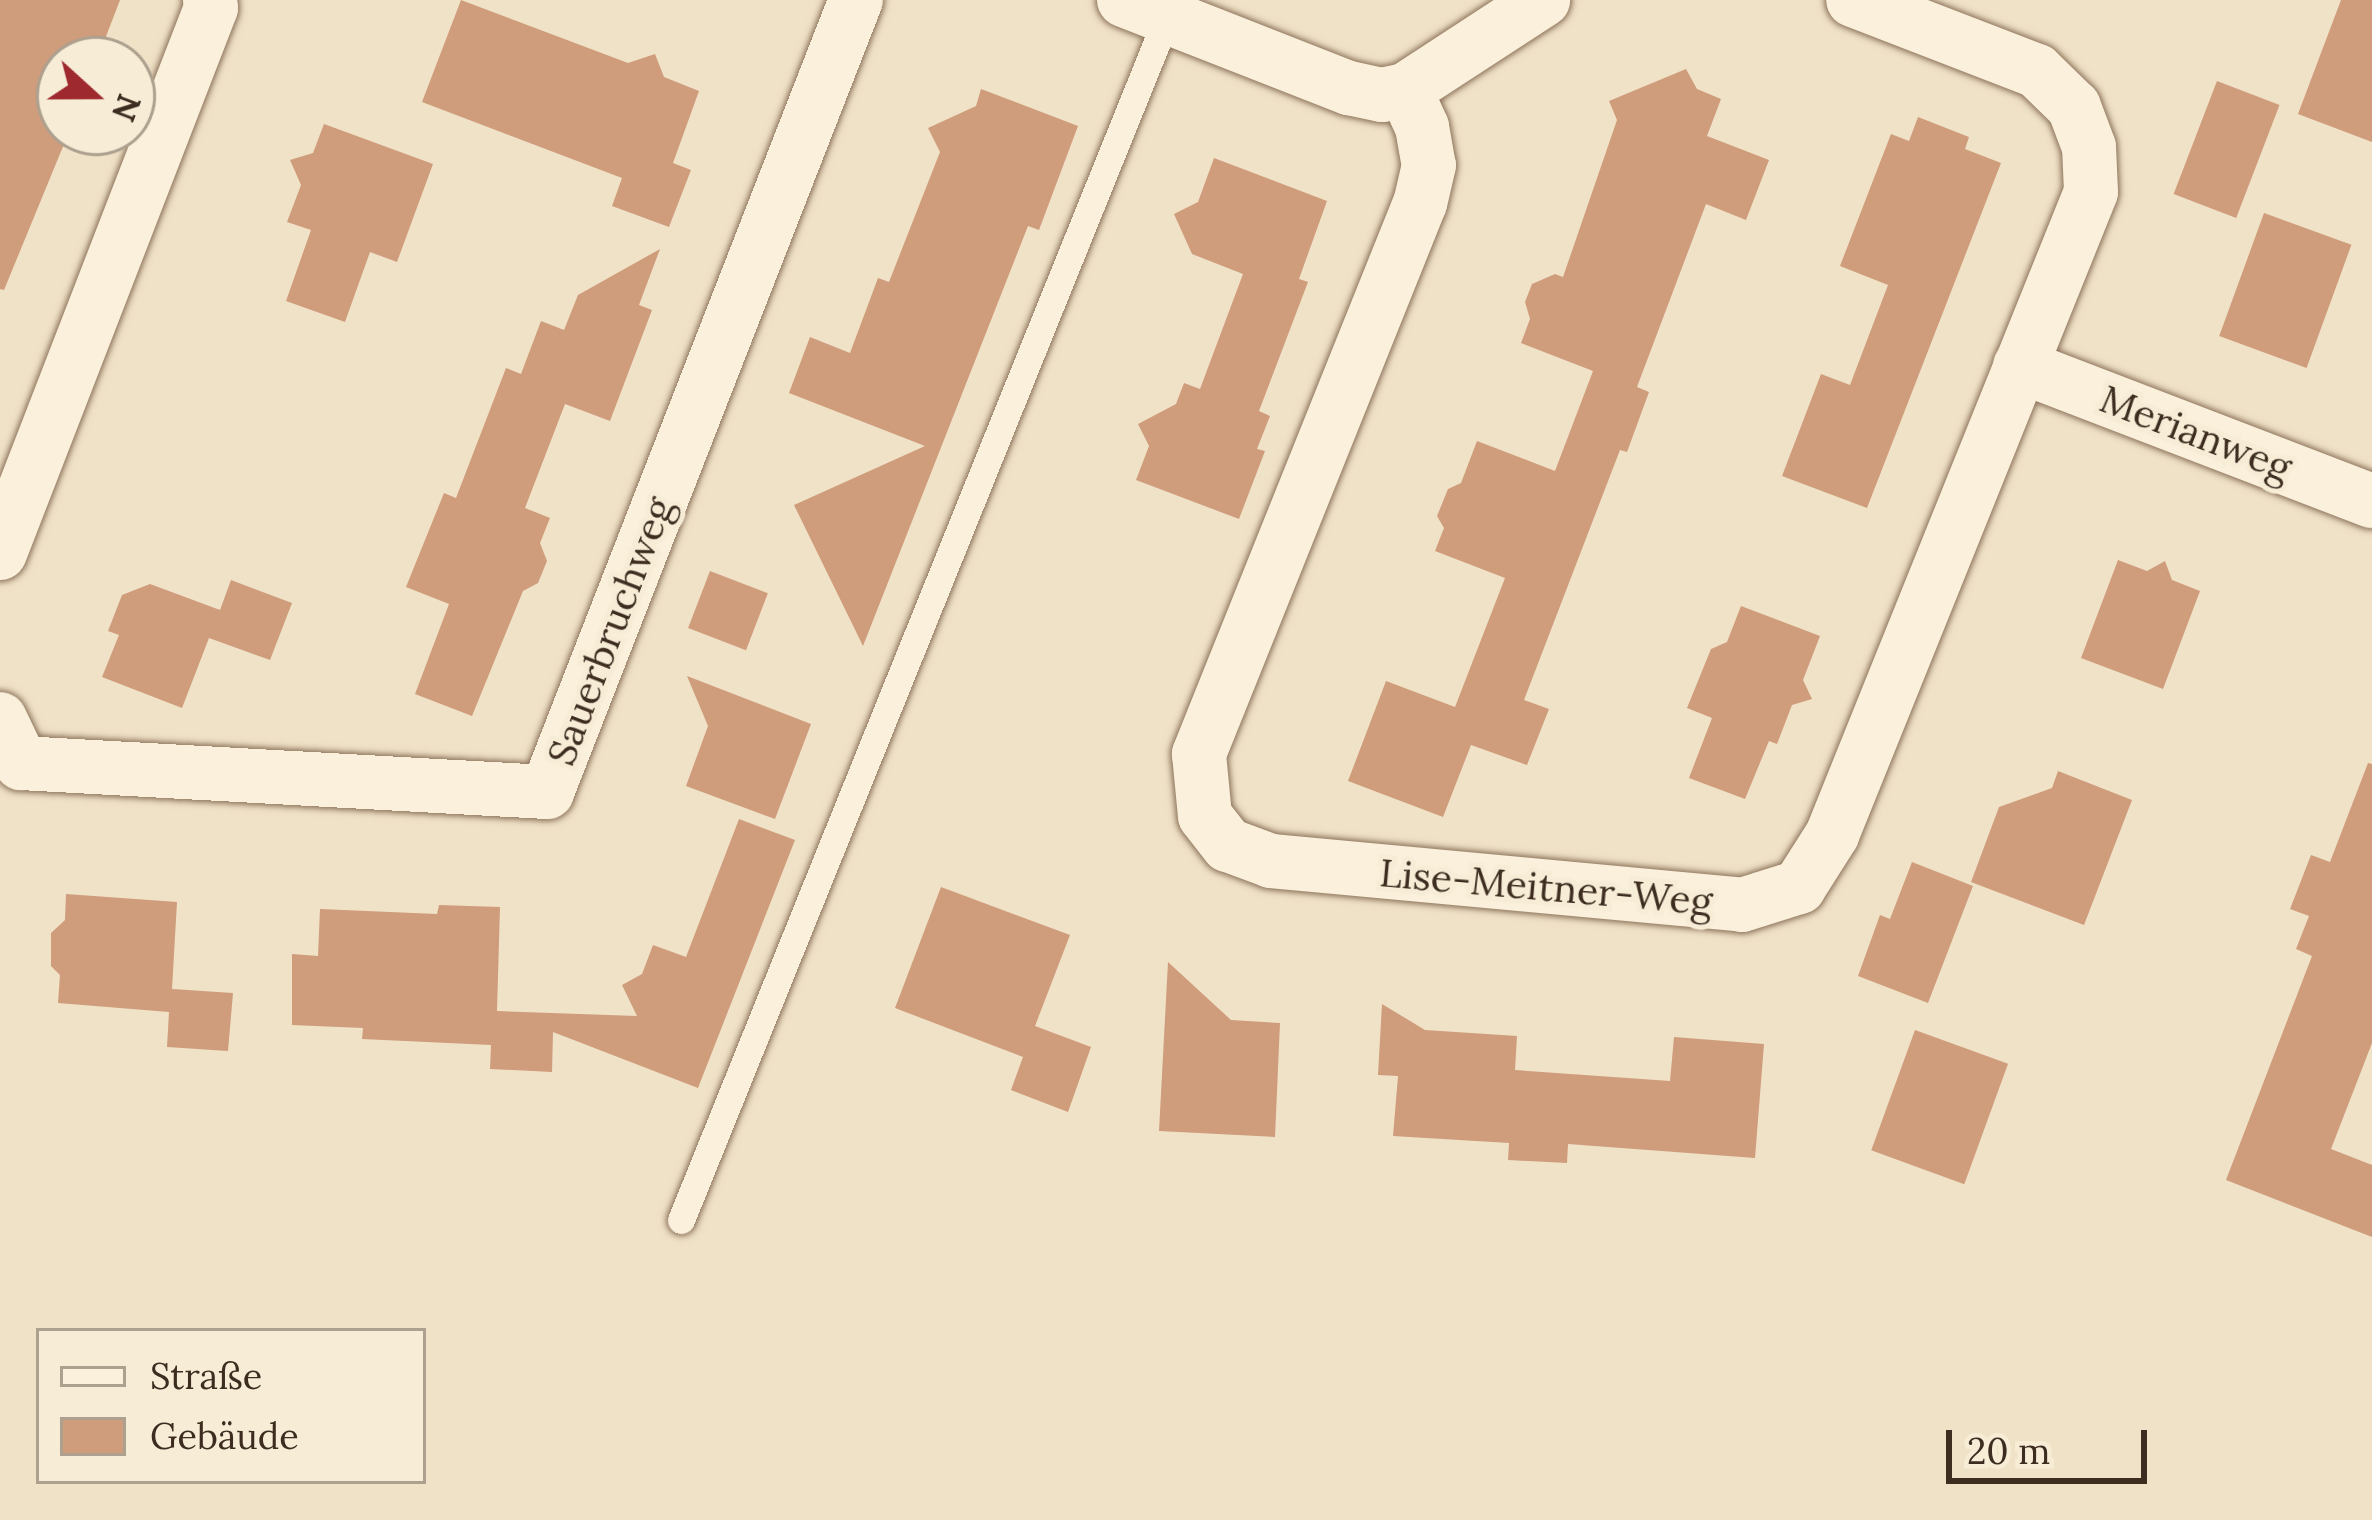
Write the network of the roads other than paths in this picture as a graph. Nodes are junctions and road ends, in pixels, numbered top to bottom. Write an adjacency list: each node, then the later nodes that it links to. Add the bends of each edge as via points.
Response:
1 (210, 0): 9 (street)
2 (856, 0): 10 (street, Sauerbruchweg, via 547,792 21,764)
3 (1543, 0): 6 (street)
4 (1853, 0): 7 (street, Lise-Meitner-Weg, via 2037,71 2074,107 2089,147 2091,192)
5 (1145, 8): 6 (street, via 1349,88); 11 (lane)
6 (1405, 90): 7 (street, Lise-Meitner-Weg, via 1429,165 1420,203 1199,754 1205,816 1228,845 1271,861 1742,905 1799,887 1832,835)
7 (2020, 366): 8 (street, Merianweg)
8 (2372, 501)
9 (0, 553)
10 (0, 719)
11 (681, 1220)

